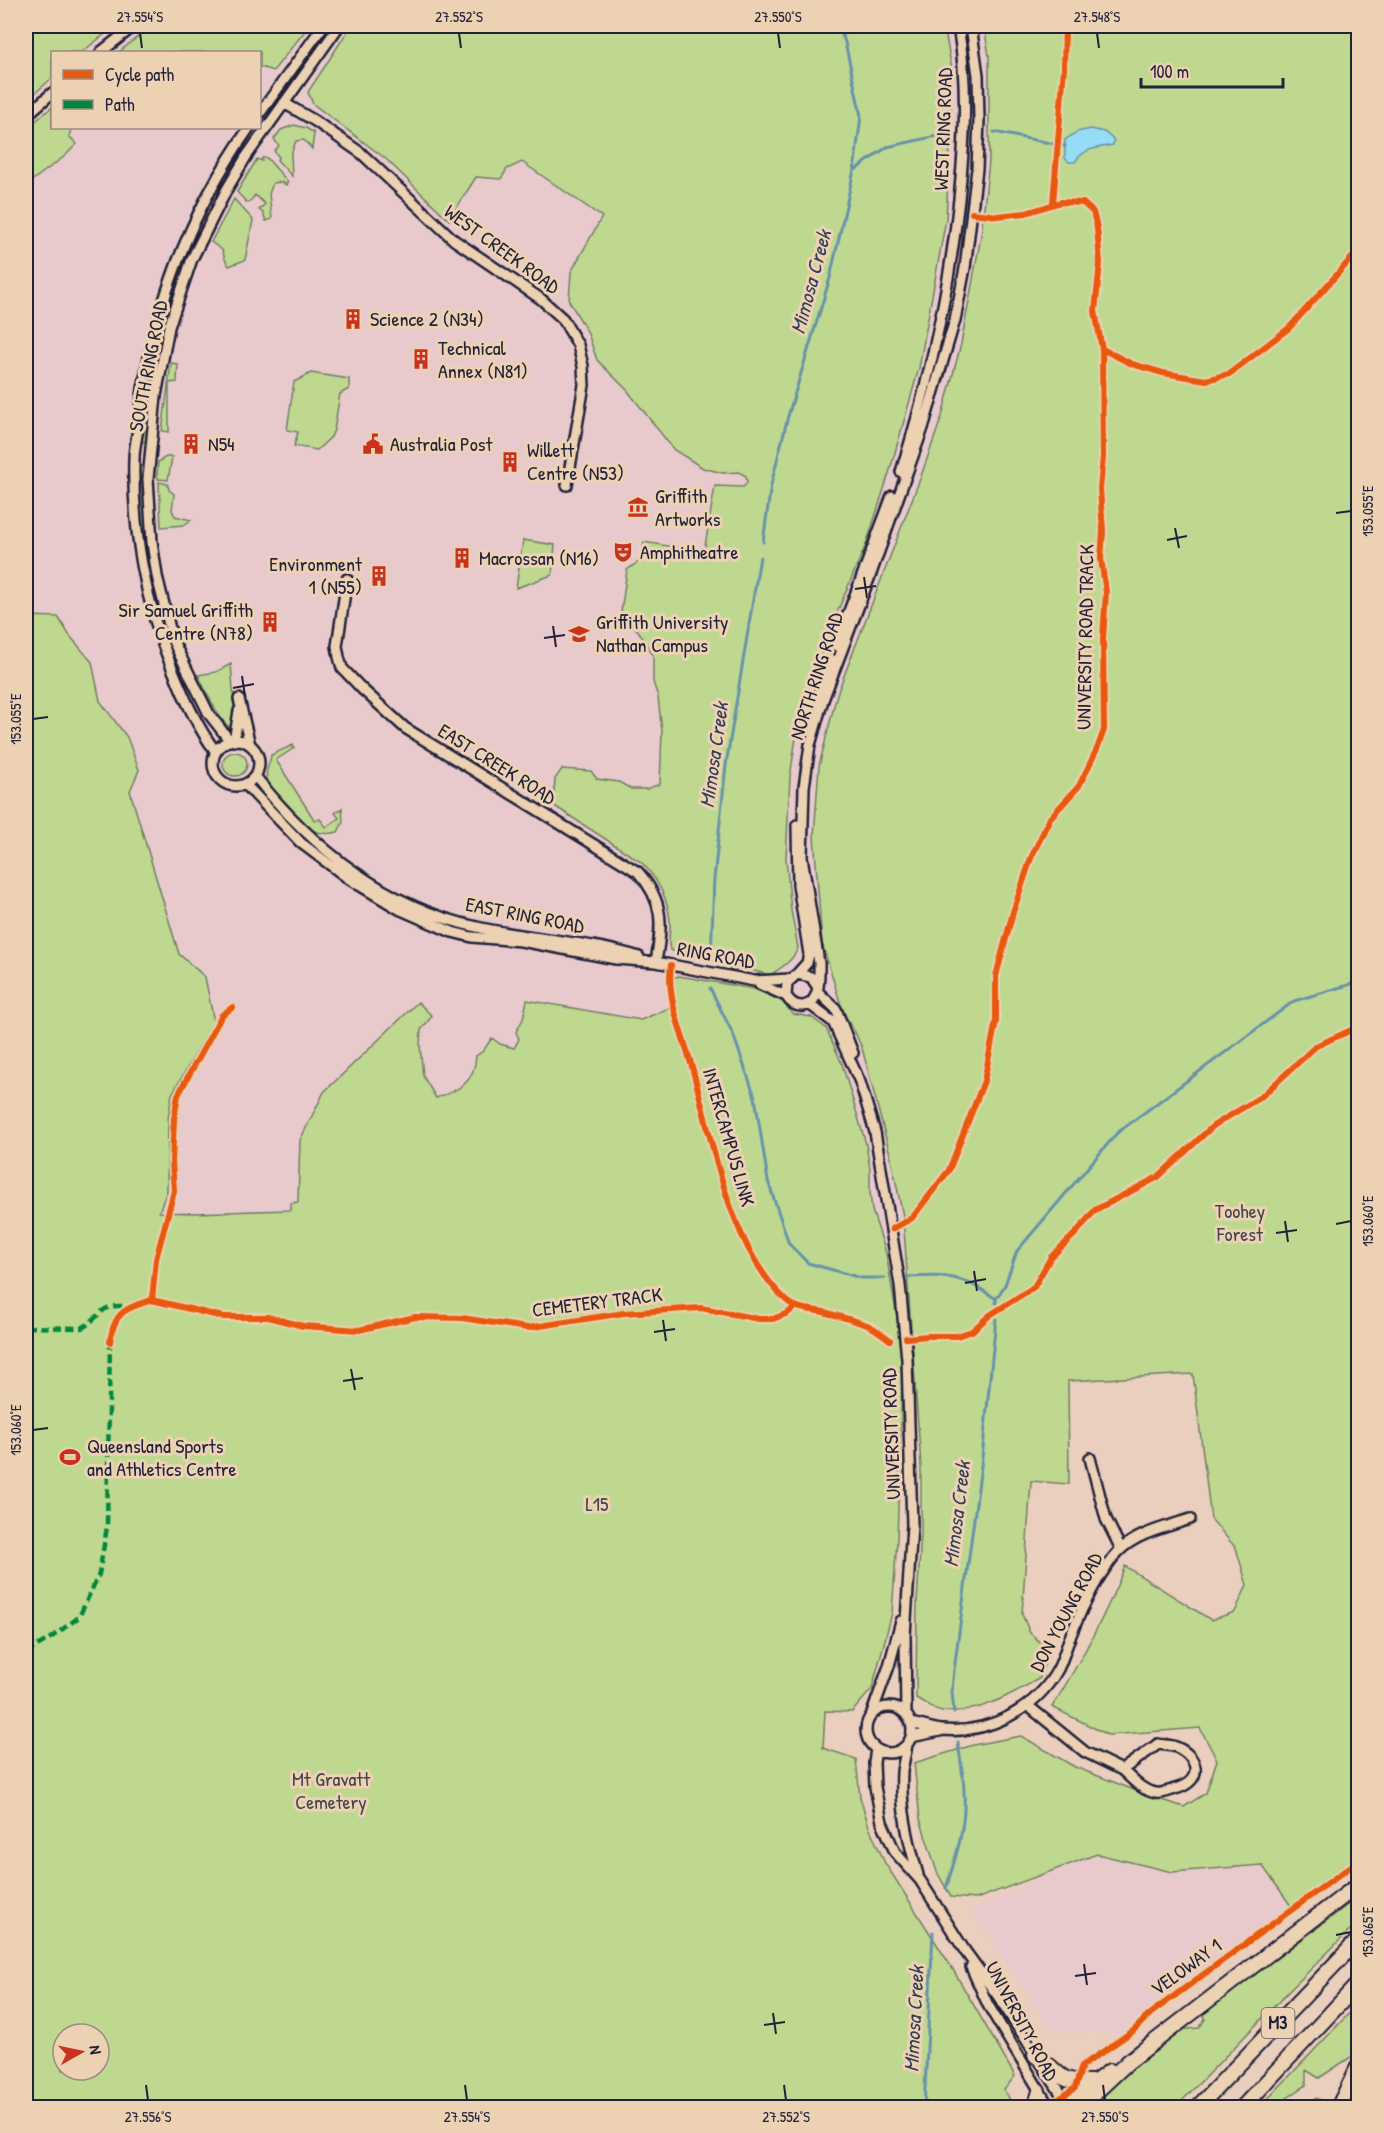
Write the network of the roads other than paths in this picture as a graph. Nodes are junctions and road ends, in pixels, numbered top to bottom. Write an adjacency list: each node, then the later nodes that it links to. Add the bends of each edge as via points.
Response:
1 (134, 26): 6 (street)
2 (323, 26): 9 (street)
3 (339, 26): 8 (street, SOUTH RING ROAD)
4 (958, 26): 12 (street, WEST RING ROAD, via 966,115)
5 (971, 26): 13 (street, WEST RING ROAD, via 979,120)
6 (102, 51)
7 (51, 94): 10 (street)
8 (284, 103): 14 (street, WEST CREEK ROAD, via 361,153 454,240 541,299 563,319 578,345 584,385); 16 (street, SOUTH RING ROAD, via 227,189 192,259 170,327 156,396 147,479 152,542 173,641 209,714)
9 (261, 112)
10 (26, 116)
11 (248, 129): 18 (street, SOUTH RING ROAD, via 210,190 183,244 165,293 146,370 134,456 140,552 149,604 180,687)
12 (958, 210): 13 (street, WEST RING ROAD); 23 (street, NORTH RING ROAD, via 936,345 922,403 901,472 820,687 806,741 796,839 798,885 809,954 807,963)
13 (972, 213): 25 (street, NORTH RING ROAD, via 965,268 947,347 907,474 810,745 802,857 819,963)
14 (567, 485)
15 (347, 579): 22 (street, EAST CREEK ROAD, via 337,646 342,668 405,728 638,872 659,908)
16 (232, 741): 17 (street); 17 (street, via 239,699); 18 (street)
17 (250, 745): 19 (street, via 258,757)
18 (216, 752): 20 (street, via 213,766 219,779 228,785)
19 (255, 776): 20 (street); 22 (street, EAST RING ROAD, via 311,838 395,898 475,927)
20 (245, 784): 21 (street, EAST RING ROAD, via 301,843 350,879 436,926 472,937 521,941)
21 (637, 962): 22 (street, RING ROAD)
22 (656, 962): 24 (street, RING ROAD)
23 (793, 977): 24 (street, RING ROAD); 25 (street, via 811,977); 26 (street, via 785,987)
24 (754, 981): 26 (street)
25 (817, 988): 27 (street); 28 (street, via 836,1009)
26 (786, 996): 27 (street, via 794,1004)
27 (809, 1004): 28 (street, UNIVERSITY ROAD, via 833,1022)
28 (859, 1078): 32 (street, UNIVERSITY ROAD, via 874,1132 892,1229 906,1338 912,1525)
29 (1090, 1458): 31 (street, via 1106,1520)
30 (1190, 1519): 31 (street, DON YOUNG ROAD, via 1146,1534)
31 (1121, 1549): 33 (street, DON YOUNG ROAD, via 1107,1565 1073,1628 1059,1668 1046,1689)
32 (906, 1598): 34 (street, UNIVERSITY ROAD); 35 (street, UNIVERSITY ROAD)
33 (1027, 1705): 37 (street, DON YOUNG ROAD, via 1002,1721 974,1729); 40 (street, via 1085,1752)
34 (906, 1713): 35 (street, via 892,1707); 36 (street)
35 (872, 1715): 39 (street, via 866,1731)
36 (911, 1723): 37 (street, DON YOUNG ROAD); 38 (street)
37 (942, 1730): 38 (street, DON YOUNG ROAD)
38 (909, 1740): 39 (street, via 890,1753); 41 (street, UNIVERSITY ROAD, via 902,1773 905,1812)
39 (876, 1749): 41 (street, UNIVERSITY ROAD, via 875,1787 882,1822 896,1852)
40 (1122, 1770): 40 (street, via 1158,1744 1174,1746 1185,1753 1196,1775 1183,1787 1158,1794 1141,1788)
41 (920, 1880): 44 (street, UNIVERSITY ROAD)
42 (1359, 1884): 47 (highway)
43 (1359, 1940): 54 (highway, M3)
44 (964, 1951): 46 (street, UNIVERSITY ROAD); 50 (street, UNIVERSITY ROAD, via 988,2005)
45 (1359, 1984): 55 (highway, M3)
46 (1035, 2055): 49 (highway, via 1062,2078); 51 (street, UNIVERSITY ROAD)
47 (1128, 2062): 49 (highway); 51 (highway)
48 (1359, 2067): 56 (highway)
49 (1093, 2082): 51 (highway)
50 (1039, 2091): 52 (main road); 53 (street, UNIVERSITY ROAD)
51 (1069, 2106)
52 (1034, 2108)
53 (1050, 2108)
54 (1197, 2108)
55 (1242, 2108)
56 (1338, 2108)

